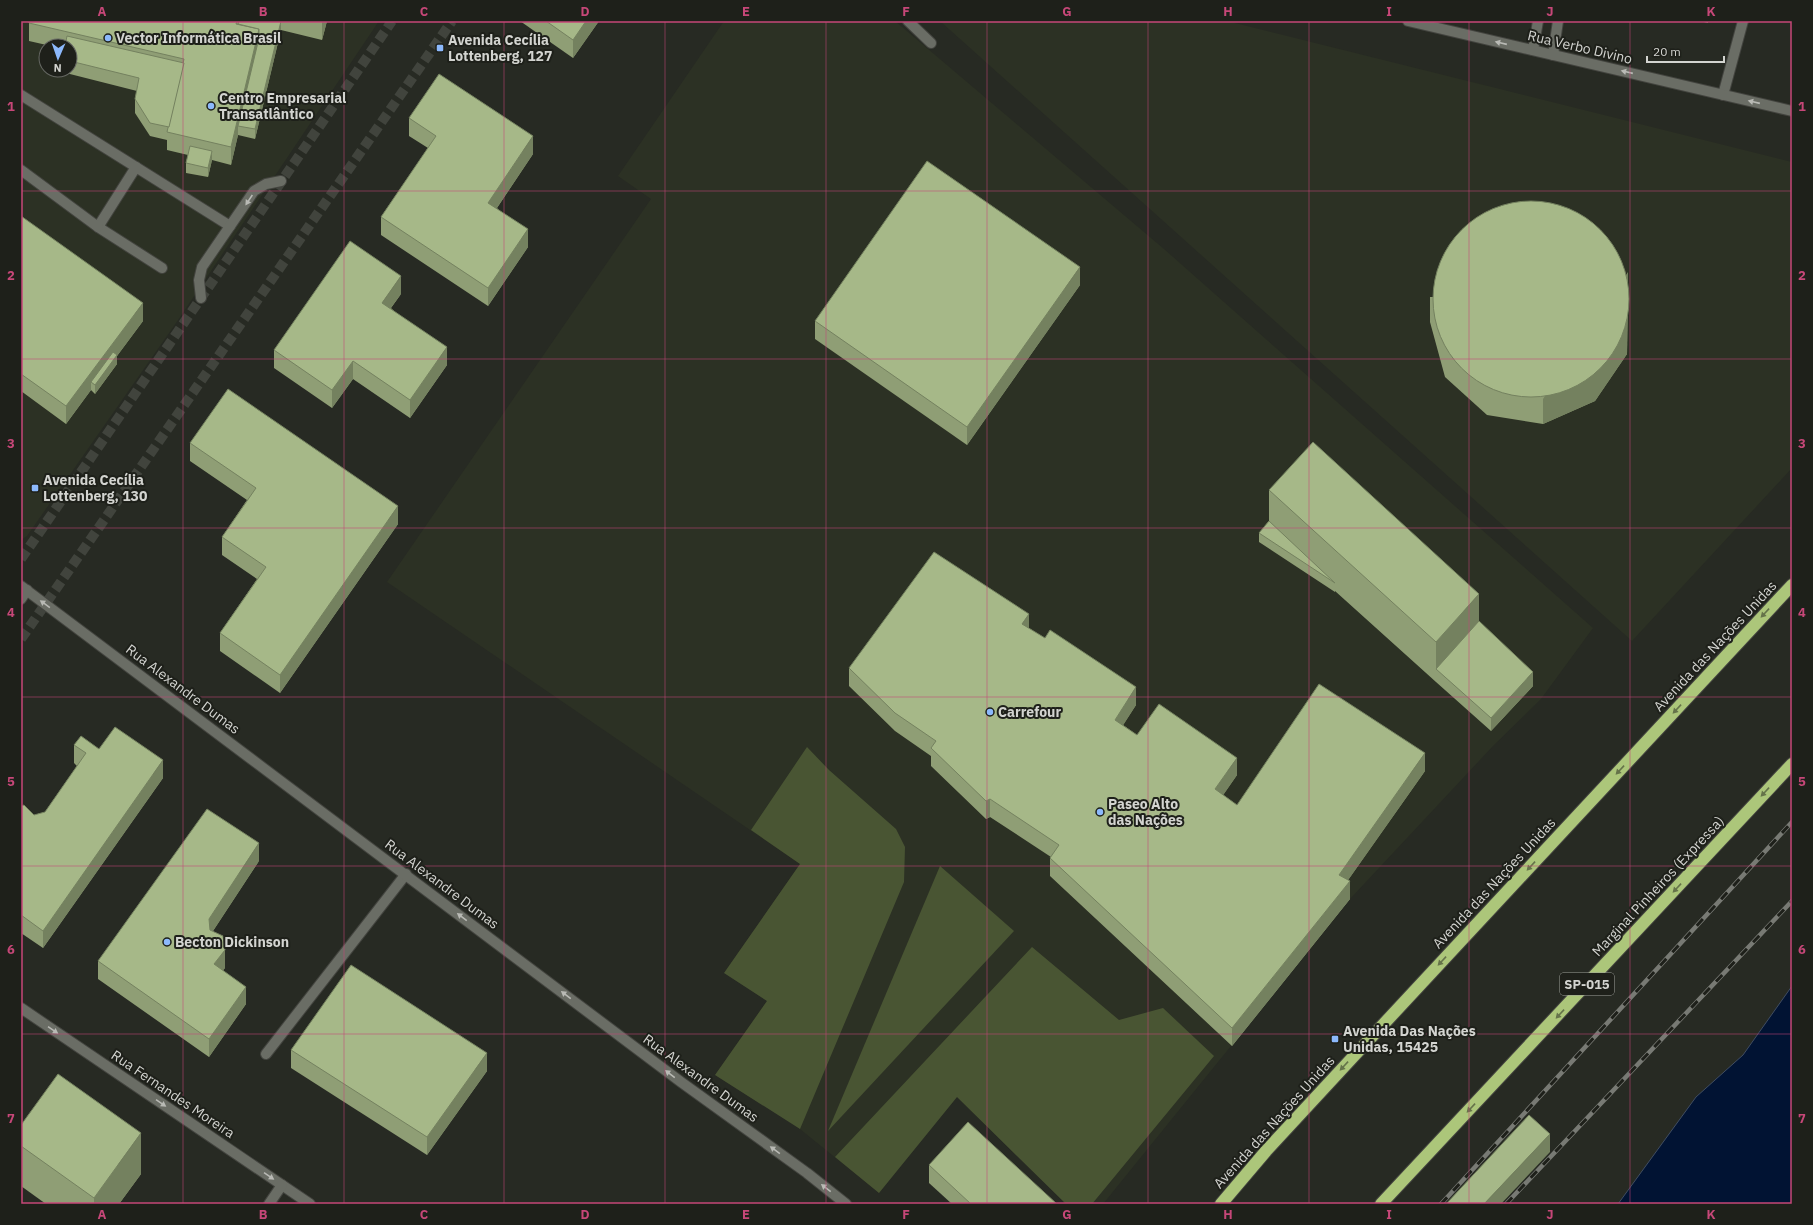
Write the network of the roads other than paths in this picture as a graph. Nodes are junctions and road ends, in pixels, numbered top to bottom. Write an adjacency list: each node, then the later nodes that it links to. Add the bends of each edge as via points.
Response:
1 (908, 21): 6 (street)
2 (1408, 21): 7 (street, Rua Verbo Divino, one-way to 2)
3 (1538, 21): 7 (street)
4 (1558, 21): 8 (street)
5 (1743, 21): 10 (street)
6 (931, 43)
7 (1533, 50): 8 (street, Rua Verbo Divino)
8 (1553, 55): 10 (street, Rua Verbo Divino, one-way to 8)
9 (21, 95): 12 (street)
10 (1723, 95): 11 (street, Rua Verbo Divino, one-way to 10)
11 (1792, 111)
12 (136, 167): 15 (street); 16 (street)
13 (21, 170): 16 (street)
14 (280, 181): 15 (street, one-way to 15, via 266,184 254,191)
15 (230, 226): 18 (street, via 202,267 199,280)
16 (98, 227): 17 (street)
17 (162, 268)
18 (201, 298)
19 (1792, 585): 29 (highway, Avenida das Nações Unidas, one-way to 29, via 1266,1151)
20 (23, 592): 22 (street, Rua Alexandre Dumas, one-way to 20)
21 (1792, 764): 30 (highway, Marginal Pinheiros (Expressa) / SP-015, one-way to 30)
22 (406, 874): 24 (street); 28 (street, Rua Alexandre Dumas, one-way to 22)
23 (21, 1008): 25 (street, Rua Fernandes Moreira, one-way to 25)
24 (266, 1054)
25 (282, 1185): 26 (street); 27 (street, Rua Fernandes Moreira)
26 (268, 1204)
27 (310, 1204)
28 (846, 1204)
29 (1221, 1204)
30 (1381, 1204)

